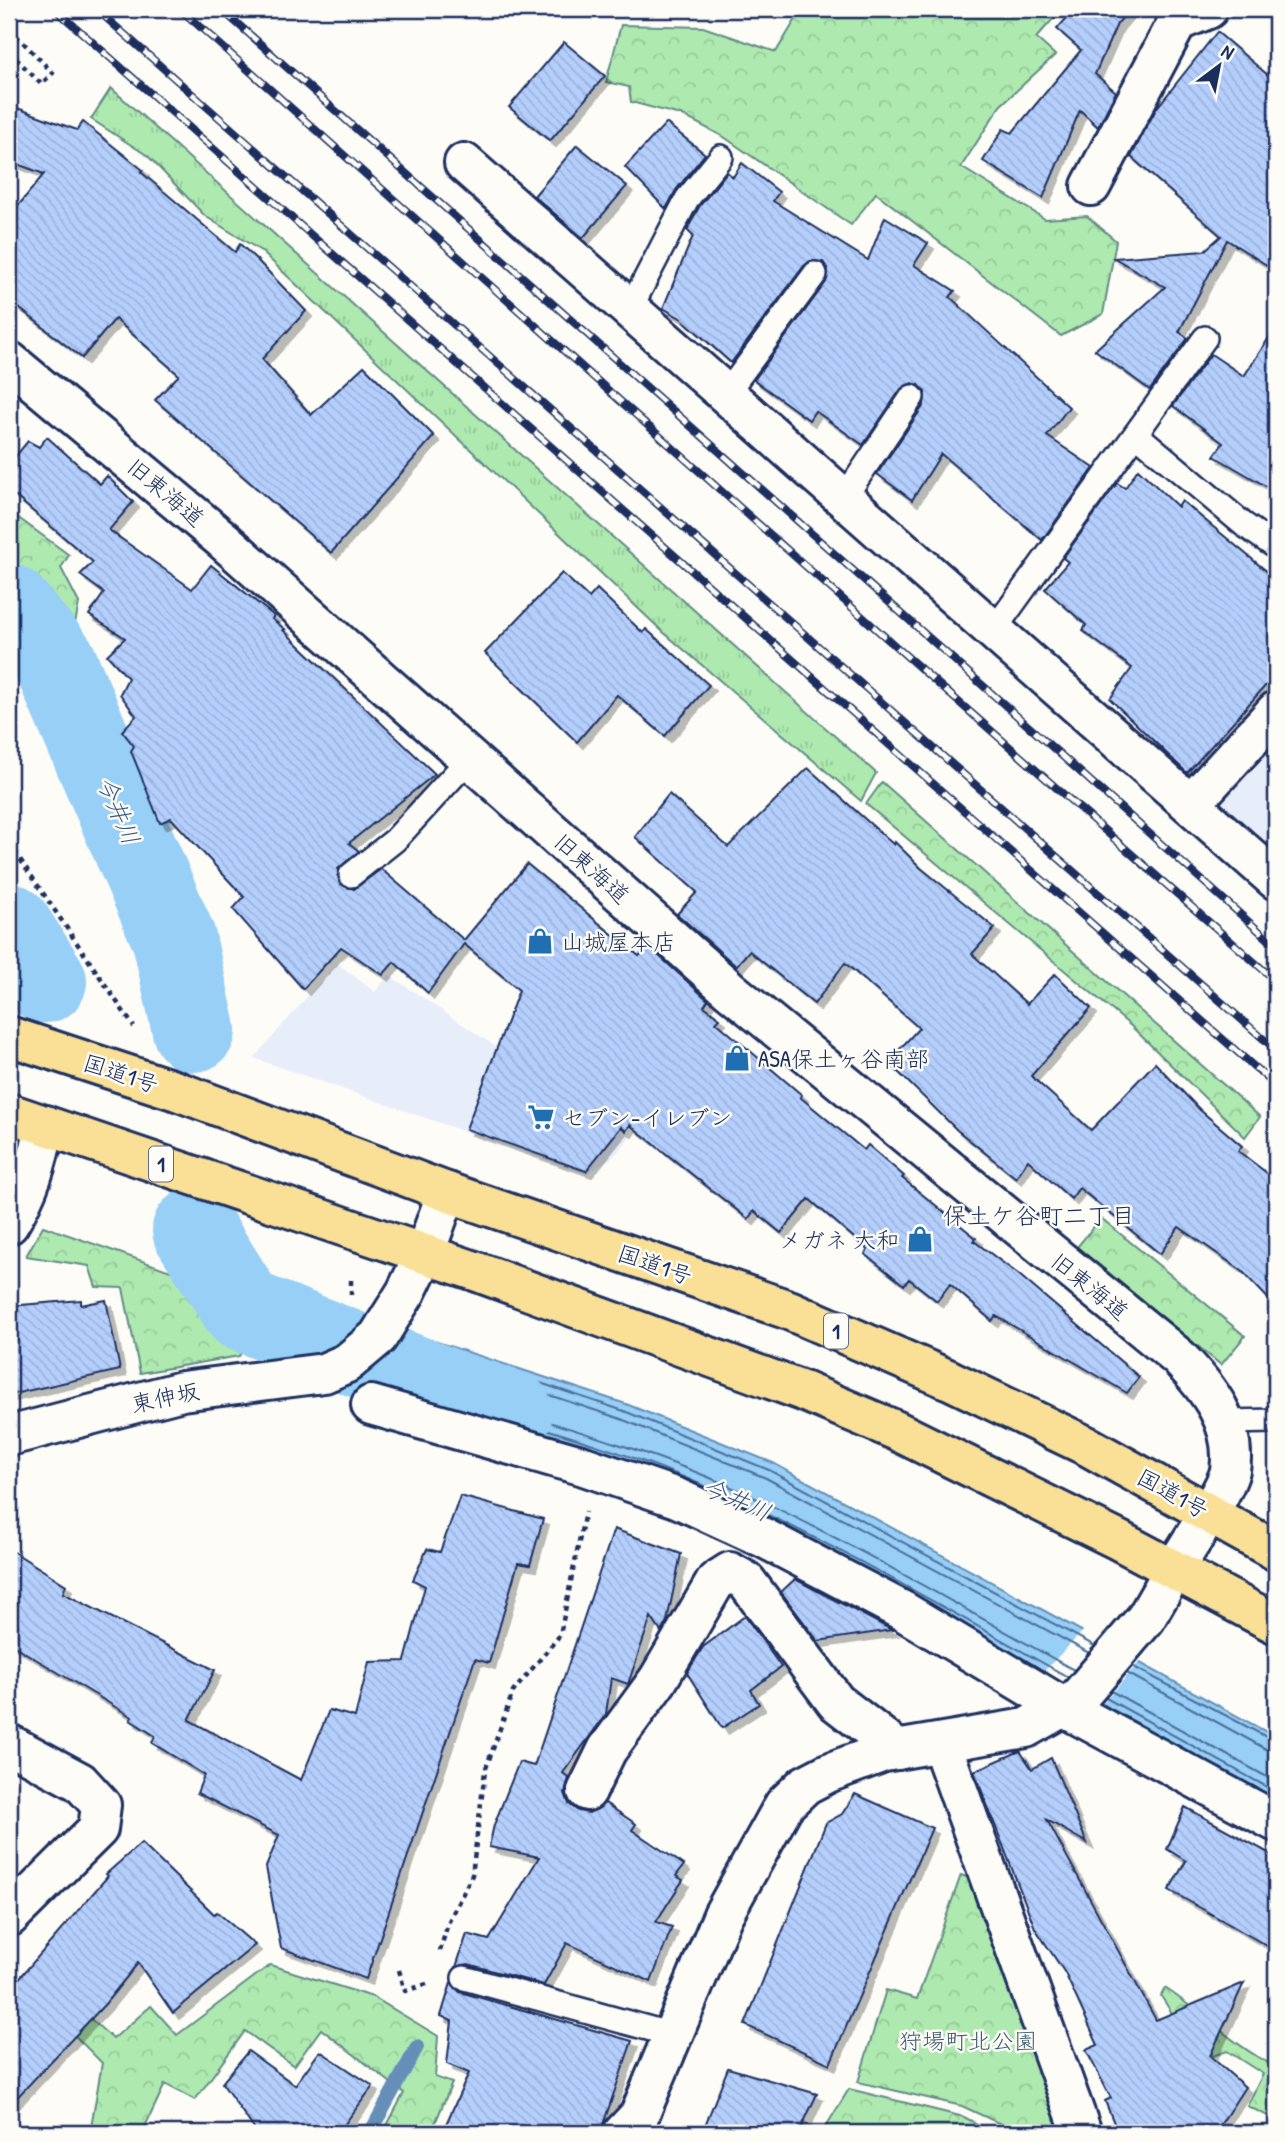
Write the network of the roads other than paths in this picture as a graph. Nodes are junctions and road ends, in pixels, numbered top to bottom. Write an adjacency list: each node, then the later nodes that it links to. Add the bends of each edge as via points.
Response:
1 (1208, 9): 4 (street, via 1178,22)
2 (721, 157): 6 (lane, via 687,199)
3 (464, 163): 6 (street)
4 (1091, 186)
5 (815, 274): 9 (lane)
6 (630, 309): 9 (street)
7 (1205, 338): 11 (lane)
8 (9, 361): 16 (street, 旧東海道, via 222,539)
9 (726, 394): 12 (street)
10 (912, 397): 12 (lane)
11 (1136, 435): 13 (lane); 14 (lane)
12 (844, 498): 14 (street)
13 (1276, 547)
14 (994, 630): 17 (street)
15 (1276, 711): 17 (street)
16 (469, 759): 18 (lane, via 396,840); 28 (street, 旧東海道, via 731,991 1178,1357 1199,1379)
17 (1191, 804): 19 (street)
18 (351, 875)
19 (1276, 880)
20 (16, 1039): 23 (highway, 国道1号 / 1, via 177,1091)
21 (9, 1113): 22 (highway, 1)
22 (45, 1125): 24 (street, via 28,1192); 25 (highway, 1)
23 (447, 1192): 25 (street); 30 (highway, 国道1号 / 1, via 789,1310 1089,1447)
24 (9, 1224)
25 (424, 1255): 29 (street, 東伸坂, via 378,1337 347,1363 324,1373 182,1391); 32 (highway, 1, via 803,1391 895,1430)
26 (371, 1405): 34 (street, via 677,1498 764,1538)
27 (1276, 1421): 28 (lane)
28 (1226, 1422): 30 (street, 旧東海道, via 1230,1471)
29 (9, 1436)
30 (1208, 1512): 31 (highway, 国道1号 / 1); 32 (street, 旧東海道)
31 (1276, 1550)
32 (1175, 1568): 33 (highway, 1); 34 (street, 旧東海道, via 1146,1618)
33 (1276, 1624)
34 (1070, 1703): 35 (street, via 1026,1728); 39 (street)
35 (941, 1743): 37 (street); 44 (street)
36 (9, 1744): 40 (street, via 79,1782 101,1805 97,1829)
37 (898, 1750): 38 (street, via 836,1702 746,1581 730,1572 716,1581 658,1680 607,1750); 42 (street, via 828,1773 805,1785 784,1805 723,1915)
38 (587, 1791)
39 (1276, 1822)
40 (9, 1917)
41 (464, 1978): 42 (lane)
42 (673, 2035): 43 (street)
43 (634, 2128)
44 (1082, 2133)

